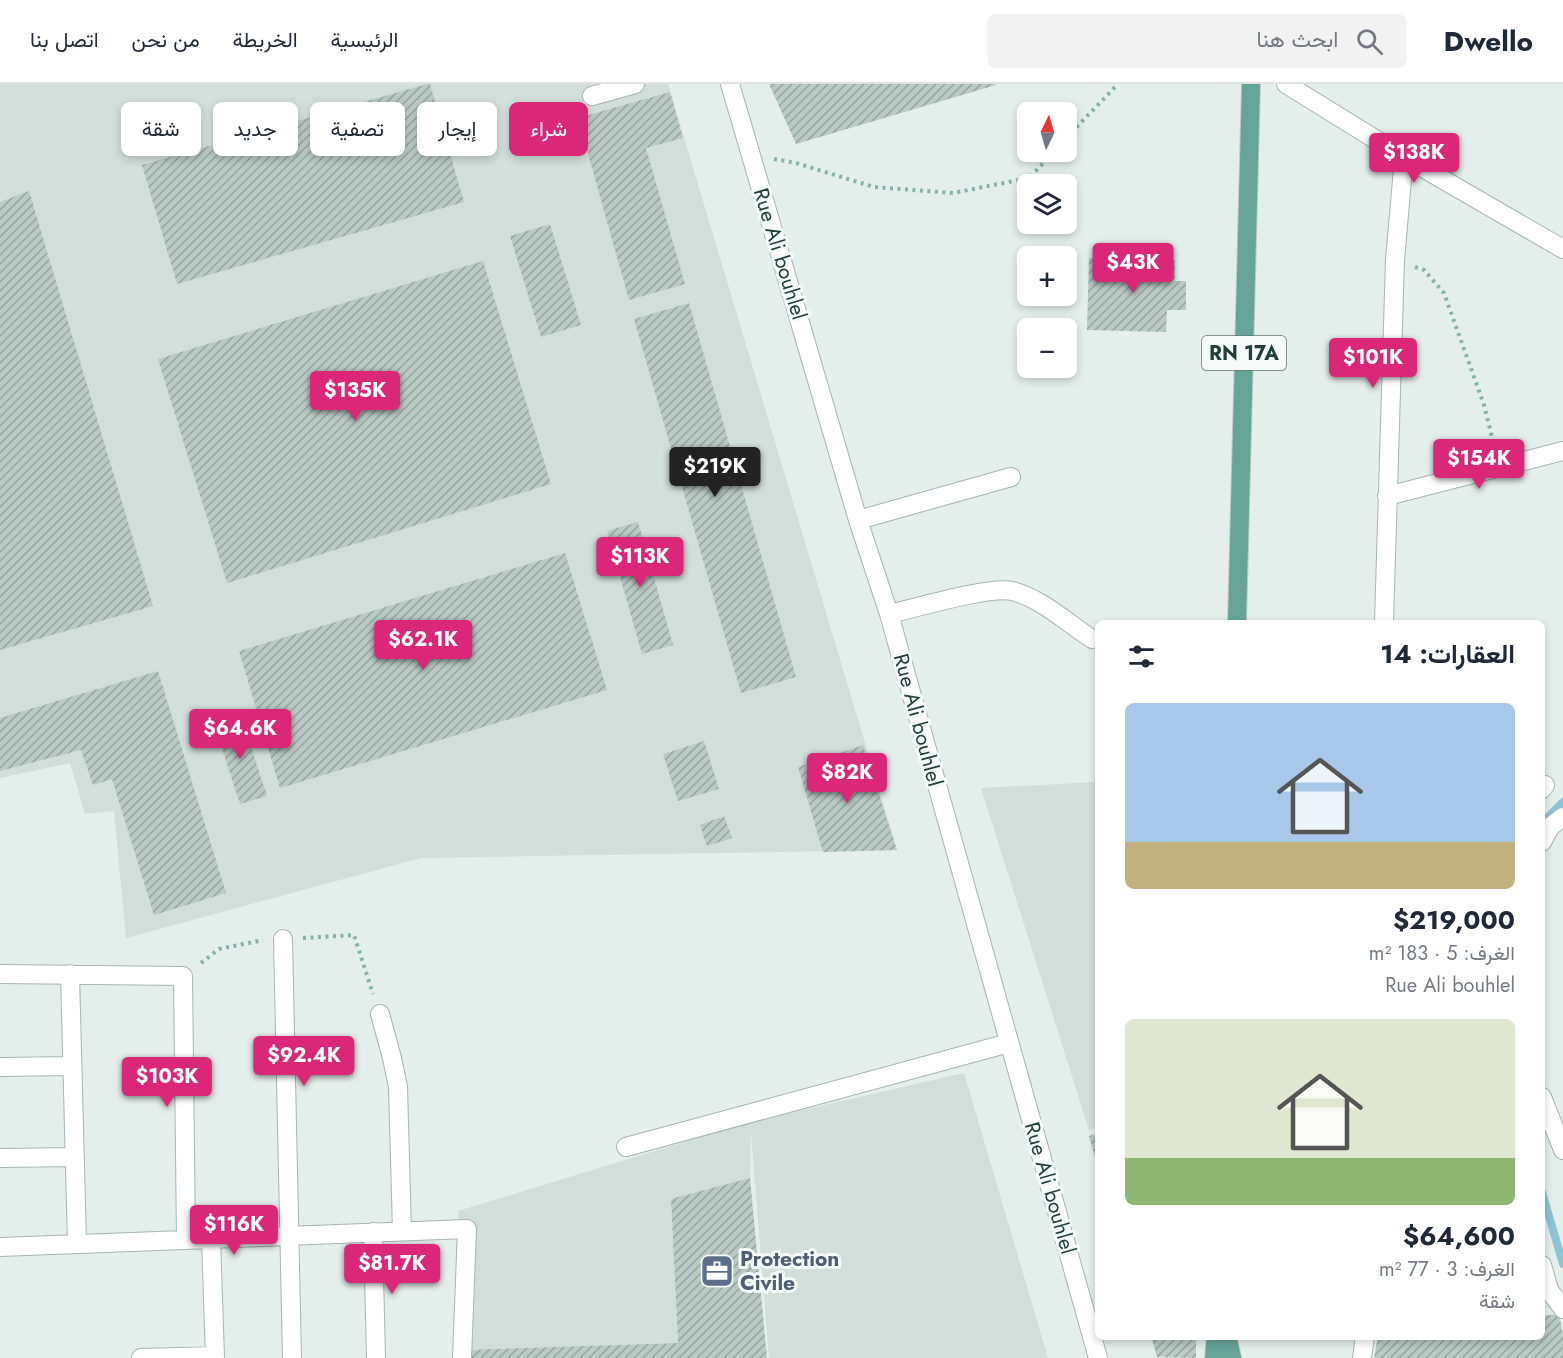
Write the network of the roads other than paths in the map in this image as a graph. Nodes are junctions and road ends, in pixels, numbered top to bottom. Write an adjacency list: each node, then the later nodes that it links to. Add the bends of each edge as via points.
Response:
1 (634, 84): 5 (street)
2 (730, 84): 11 (street, Rue Ali bouhlel)
3 (1251, 84): 13 (main road, RN 17A)
4 (1286, 84): 6 (street)
5 (592, 96)
6 (1404, 157): 7 (street); 10 (street, via 1395,260)
7 (1563, 249)
8 (1563, 451): 10 (street)
9 (1011, 477): 11 (street)
10 (1387, 496): 14 (street)
11 (858, 520): 12 (street, Rue Ali bouhlel)
12 (889, 614): 15 (street, via 991,591 1011,591 1042,605); 22 (street, Rue Ali bouhlel)
13 (1237, 620)
14 (1384, 620)
15 (1092, 639)
16 (1563, 817): 17 (street)
17 (1545, 836)
18 (283, 939): 32 (street)
19 (0, 974): 20 (street)
20 (70, 975): 23 (street); 34 (street, via 183,976)
21 (380, 1014): 30 (street, via 398,1088)
22 (1009, 1043): 26 (street); 47 (street, Rue Ali bouhlel)
23 (72, 1066): 24 (street); 28 (street)
24 (0, 1067)
25 (1545, 1105): 27 (street)
26 (626, 1147)
27 (1563, 1150)
28 (75, 1157): 29 (street); 35 (street)
29 (0, 1158)
30 (402, 1231): 31 (street); 46 (street, via 467,1229)
31 (373, 1232): 32 (street); 45 (street)
32 (289, 1236): 33 (street); 44 (street)
33 (211, 1238): 34 (street); 42 (street)
34 (186, 1239): 35 (street)
35 (77, 1244): 36 (street)
36 (0, 1246)
37 (1545, 1276): 38 (street, via 1549,1290)
38 (1563, 1309)
39 (1216, 1340): 48 (main road)
40 (1228, 1340): 49 (main road)
41 (1364, 1340): 50 (street)
42 (215, 1357): 43 (street)
43 (141, 1358)
44 (292, 1358)
45 (376, 1358)
46 (462, 1358)
47 (1098, 1358)
48 (1214, 1358)
49 (1232, 1358)
50 (1362, 1358)

